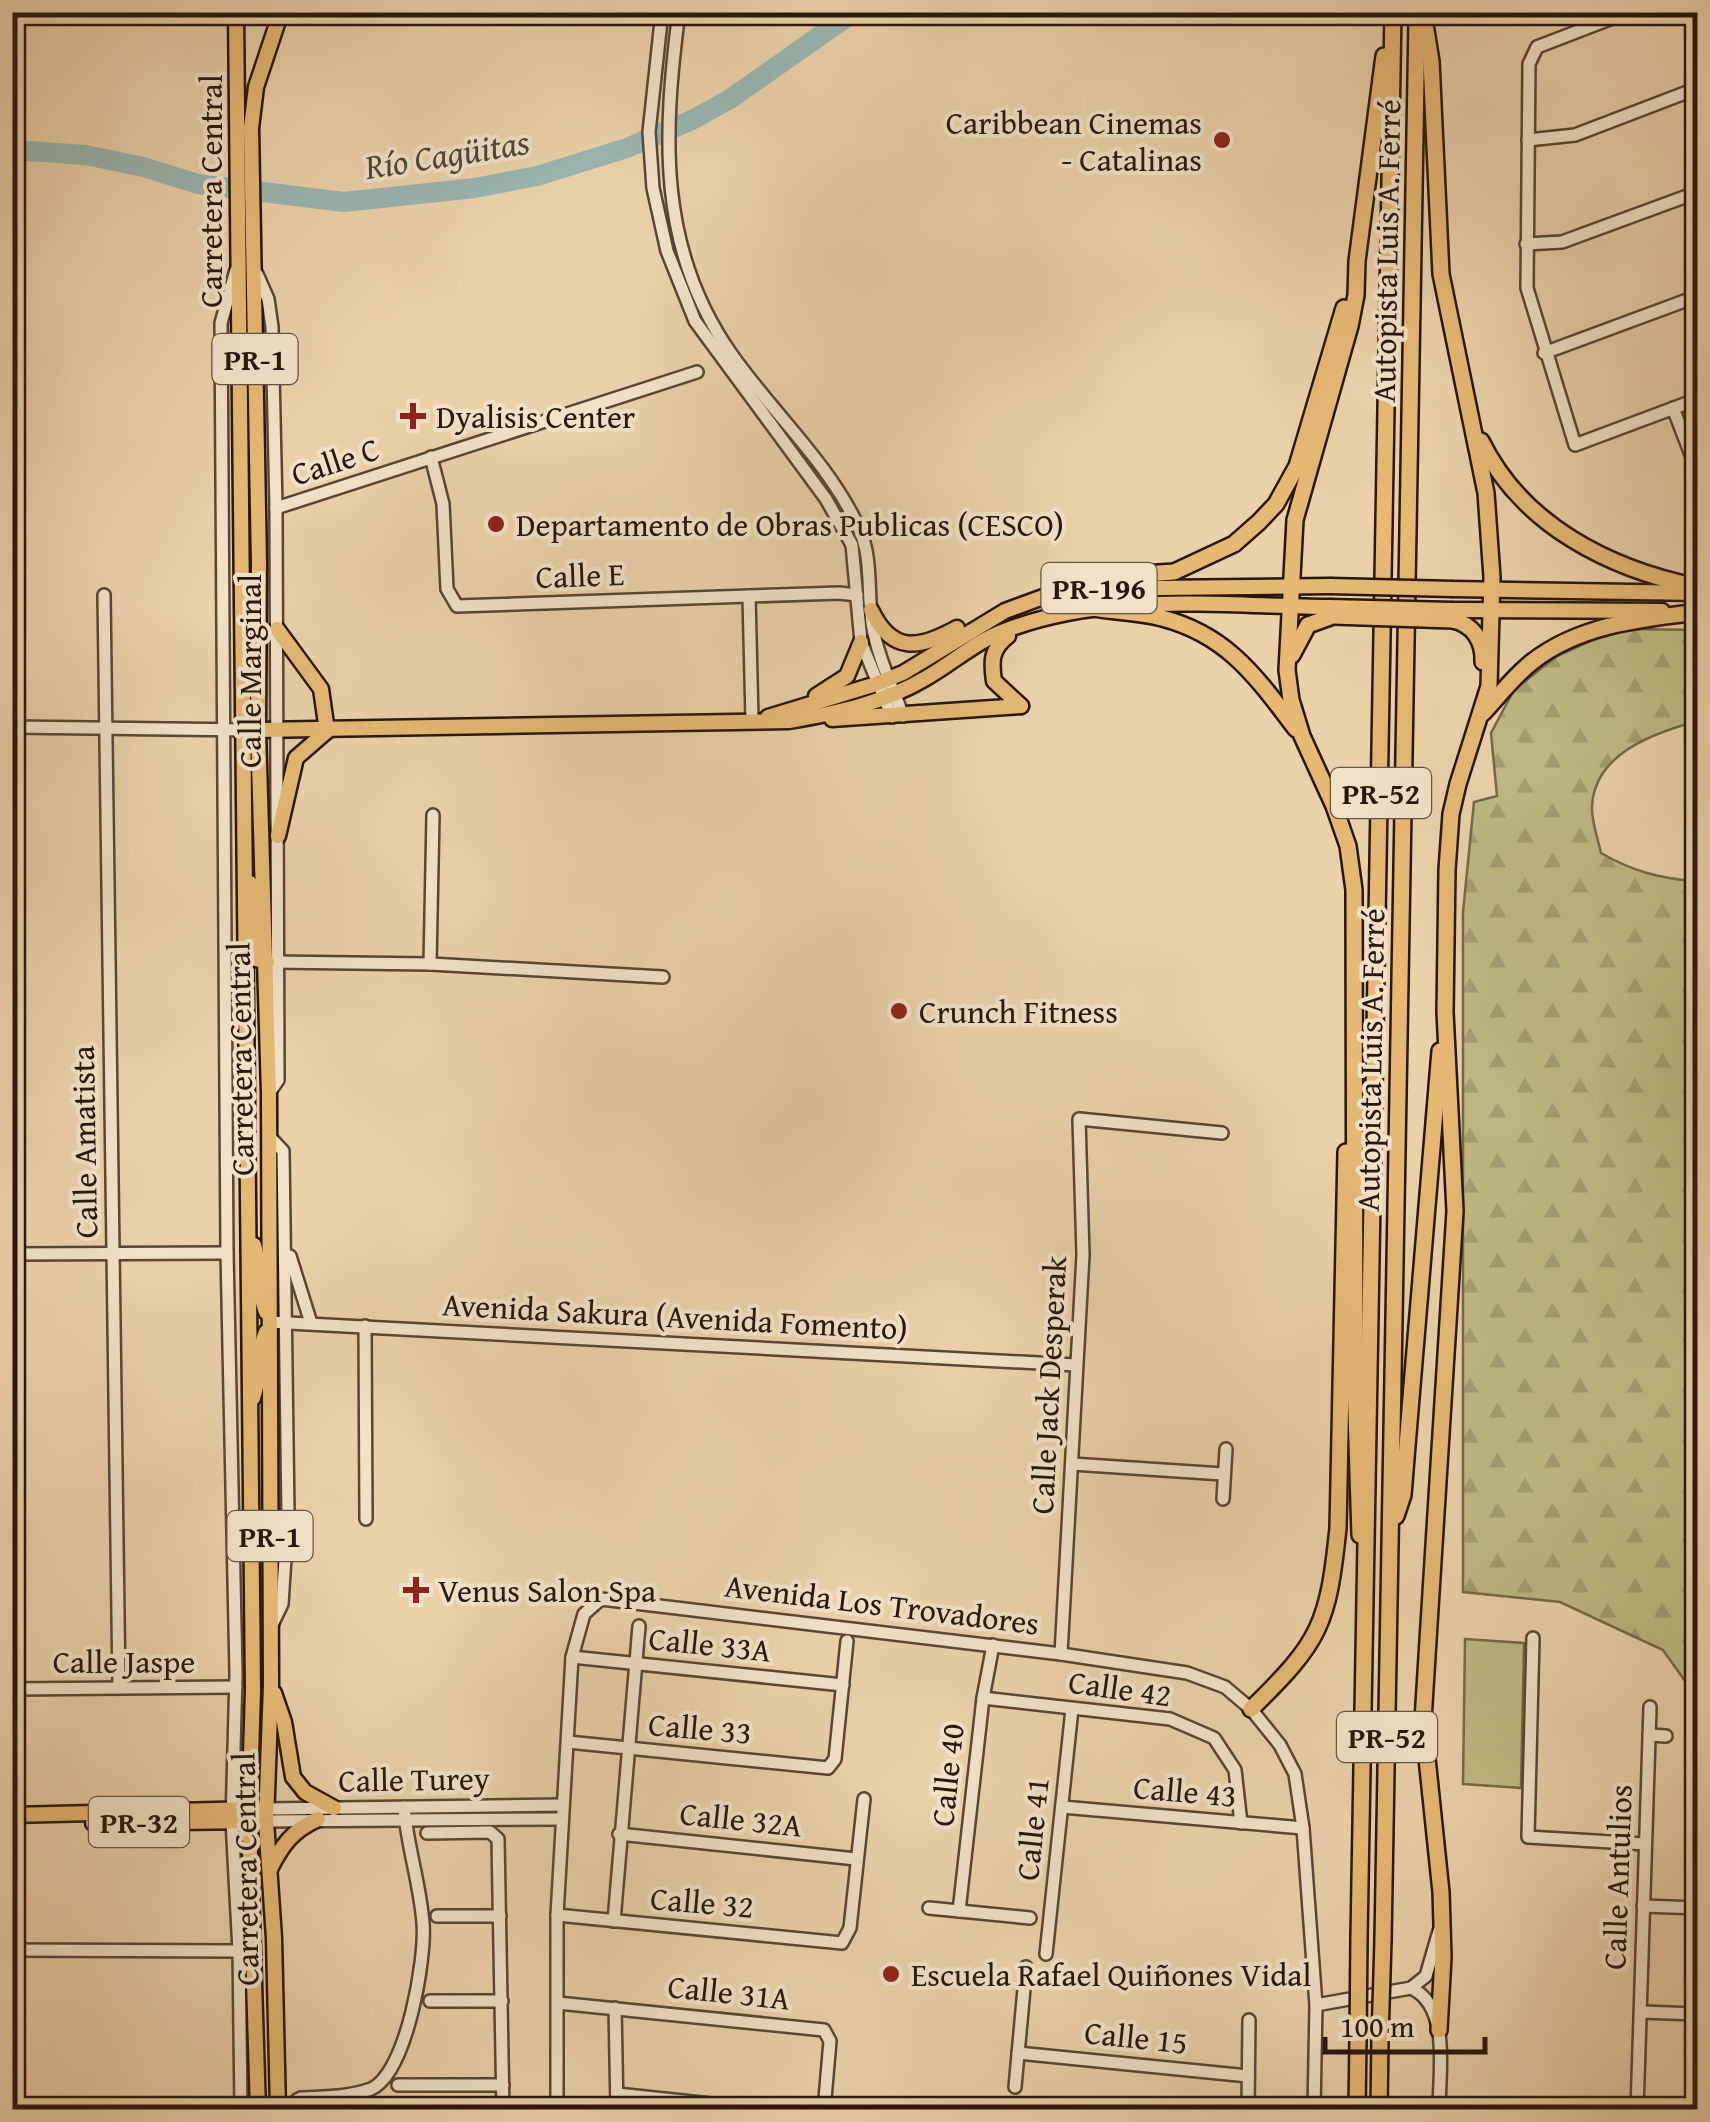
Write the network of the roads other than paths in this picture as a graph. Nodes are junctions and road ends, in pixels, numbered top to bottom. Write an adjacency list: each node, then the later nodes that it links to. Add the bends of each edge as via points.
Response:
1 (236, 12): 11 (main road, Carretera Central / PR-1)
2 (280, 12): 9 (main road, Carretera Central / PR-1)
3 (290, 12): 9 (main road)
4 (662, 12): 37 (street, via 649,132 652,188 667,251 695,321 838,518 852,546)
5 (679, 12): 40 (street, via 667,135 678,230 696,294 732,355 844,500 868,558)
6 (1392, 12): 16 (highway); 91 (highway, Autopista Luis A. Ferré / PR-52)
7 (1420, 12): 25 (highway, via 1430,61 1441,274); 90 (highway, Autopista Luis A. Ferré / PR-52)
8 (1628, 12): 12 (street, via 1537,47 1529,64)
9 (266, 52): 11 (main road, Carretera Central / PR-1)
10 (1698, 88): 12 (street, via 1575,135)
11 (244, 128): 14 (main road, Carretera Central / PR-1)
12 (1528, 140): 15 (street)
13 (1698, 192): 15 (street, via 1562,242)
14 (248, 239): 17 (main road, Carretera Central / PR-1); 19 (street, Calle Marginal, via 270,307); 21 (main road, Carretera Central / PR-1)
15 (1526, 244): 20 (street, via 1527,288)
16 (1357, 261): 31 (highway, via 1347,338 1295,520); 33 (highway, via 1297,466 1276,504 1234,544 1193,565 1151,575 1096,576)
17 (239, 262): 29 (street, via 221,323); 30 (main road, Carretera Central / PR-1)
18 (1698, 296): 20 (street)
19 (273, 347): 21 (main road); 28 (street, Calle Marginal)
20 (1544, 353): 24 (street, via 1575,445)
21 (255, 365): 60 (main road, Carretera Central / PR-1)
22 (697, 372): 26 (street, Calle C)
23 (1698, 399): 24 (street)
24 (1674, 408): 27 (street)
25 (1473, 425): 32 (highway); 34 (highway, via 1498,472 1551,526 1624,566)
26 (431, 457): 28 (street, Calle C); 36 (street, Calle E, via 443,504 448,589 458,606)
27 (1698, 473)
28 (276, 508): 47 (street, Calle Marginal)
29 (222, 574): 30 (street); 58 (street)
30 (240, 574): 59 (main road, Carretera Central / PR-1)
31 (1292, 586): 32 (main road, PR-196, bridge); 33 (main road, PR-196); 38 (highway)
32 (1492, 588): 34 (main road, PR-196); 43 (highway)
33 (1065, 589): 41 (main road, PR-196)
34 (1698, 590)
35 (104, 595): 56 (street, Calle Amatista)
36 (749, 596): 37 (street, Calle E); 55 (street)
37 (858, 596): 48 (street)
38 (1291, 606): 39 (main road, PR-196); 42 (main road, PR-196); 49 (highway)
39 (1093, 608): 46 (main road, PR-196); 63 (highway, via 1159,617 1218,640)
40 (871, 610): 41 (main road, via 885,636 911,644); 50 (street)
41 (1004, 610): 50 (main road, PR-196)
42 (1331, 611): 45 (highway, bridge); 49 (highway, via 1308,625)
43 (1492, 612): 44 (main road); 45 (main road); 53 (highway, via 1490,673)
44 (1698, 612): 53 (highway, via 1627,621 1550,649)
45 (1452, 615): 53 (highway, via 1480,639 1484,653)
46 (1020, 626): 51 (main road, PR-196); 54 (main road, via 998,644 992,666 994,682 1021,706)
47 (277, 629): 61 (street, Calle Marginal); 62 (main road, via 322,688)
48 (861, 642): 50 (street); 52 (main road, via 847,676)
49 (1288, 664): 63 (highway)
50 (885, 680): 51 (street); 52 (main road, PR-196)
51 (890, 696): 52 (main road, PR-196); 54 (street)
52 (798, 713): 54 (main road); 55 (main road, PR-196)
53 (1480, 716): 70 (highway, via 1451,814)
54 (898, 717)
55 (757, 720): 62 (main road, PR-196)
56 (107, 726): 57 (street); 58 (street); 78 (street, Calle Amatista)
57 (12, 727)
58 (224, 728): 59 (street); 76 (street)
59 (241, 730): 60 (street); 66 (main road, Carretera Central / PR-1)
60 (258, 730): 61 (main road, PR-196); 67 (main road, Carretera Central / PR-1)
61 (276, 731): 62 (main road, PR-196); 65 (street, Calle Marginal)
62 (327, 731): 65 (main road, via 296,758)
63 (1302, 736): 71 (highway, via 1348,846)
64 (434, 815): 68 (street)
65 (278, 836): 67 (street, Calle Marginal)
66 (244, 868): 67 (main road, via 255,894 256,959); 74 (main road, Carretera Central / PR-1)
67 (273, 962): 68 (street); 73 (main road, Carretera Central / PR-1)
68 (430, 964): 69 (street)
69 (663, 977)
70 (1445, 1012): 90 (highway, via 1404,1478); 141 (highway, via 1455,1211 1424,1720)
71 (1354, 1013): 91 (highway, via 1357,1518); 109 (highway, via 1332,1587 1308,1649)
72 (1222, 1132): 83 (street, Calle Jack Desperak, via 1079,1118 1083,1255)
73 (269, 1136): 75 (street, via 283,1151); 79 (main road, Carretera Central / PR-1)
74 (248, 1225): 79 (main road); 84 (main road, Carretera Central / PR-1)
75 (286, 1248): 80 (street); 81 (street)
76 (227, 1253): 78 (street); 101 (street)
77 (12, 1254): 78 (street)
78 (113, 1254): 104 (street, Calle Amatista)
79 (270, 1322): 80 (street, Avenida Sakura (Avenida Fomento)); 84 (main road); 93 (main road, Carretera Central / PR-1)
80 (287, 1322): 81 (street, Avenida Sakura (Avenida Fomento)); 93 (street, via 286,1552 282,1604)
81 (311, 1323): 82 (street, Avenida Sakura (Avenida Fomento))
82 (365, 1326): 83 (street, Avenida Sakura (Avenida Fomento)); 89 (street)
83 (1076, 1365): 86 (street, Calle Jack Desperak)
84 (249, 1408): 94 (main road, Carretera Central / PR-1)
85 (1226, 1449): 87 (street)
86 (1072, 1464): 87 (street); 98 (street, Calle Jack Desperak)
87 (1224, 1474): 88 (street)
88 (1223, 1499)
89 (366, 1519)
90 (1391, 1534): 174 (highway, Autopista Luis A. Ferré / PR-52, bridge)
91 (1366, 1574): 173 (highway, Autopista Luis A. Ferré / PR-52, bridge)
92 (640, 1626): 100 (street)
93 (270, 1629): 103 (main road, Carretera Central / PR-1)
94 (251, 1636): 101 (street); 121 (main road, Carretera Central)
95 (1533, 1638): 129 (street, via 1528,1837)
96 (848, 1641): 102 (street)
97 (993, 1645): 98 (street, Avenida Los Trovadores); 99 (street, Avenida Los Trovadores, via 601,1599 584,1614); 106 (street, Calle 40)
98 (1061, 1654): 109 (street, Avenida Los Trovadores, via 1187,1673 1225,1687)
99 (572, 1657): 100 (street, Calle 33A); 112 (street, Avenida Los Trovadores)
100 (636, 1664): 102 (street, Calle 33A); 113 (street)
101 (236, 1681): 104 (street, Calle Jaspe); 120 (street)
102 (843, 1684): 113 (street, Calle 33, via 835,1759 828,1768)
103 (271, 1685): 116 (main road, via 293,1778); 122 (main road, Carretera Central / PR-1)
104 (119, 1688): 105 (street, Calle Jaspe)
105 (12, 1689)
106 (984, 1698): 108 (street, Calle 42); 135 (street, Calle 40)
107 (1650, 1706): 110 (street, Calle Antulios)
108 (1072, 1709): 115 (street, Calle 41); 124 (street, Calle 42, via 1170,1719 1214,1738 1236,1770)
109 (1251, 1709): 126 (street, Avenida Los Trovadores, via 1295,1774)
110 (1649, 1735): 111 (street); 129 (street, Calle Antulios)
111 (1666, 1736)
112 (568, 1742): 113 (street, Calle 33); 117 (street, Avenida Los Trovadores)
113 (628, 1749): 128 (street)
114 (864, 1798): 130 (street)
115 (1062, 1807): 124 (street, Calle 43); 144 (street, Calle 41)
116 (334, 1808): 118 (street, Calle Turey); 122 (street, Calle Turey)
117 (561, 1812): 118 (street, Calle Turey); 136 (street, Avenida Los Trovadores)
118 (405, 1813): 123 (street, Calle Turey); 165 (street, via 424,1927 413,2000 392,2068 374,2088 301,2098)
119 (12, 1815): 120 (main road, PR-32)
120 (232, 1815): 121 (main road); 125 (main road, PR-32); 143 (street)
121 (249, 1815): 122 (main road); 163 (main road, Carretera Central)
122 (266, 1815): 123 (street, Calle Turey); 131 (main road, Carretera Central / PR-1)
123 (318, 1819): 131 (main road, via 292,1834)
124 (1242, 1823): 126 (street, Calle 43)
125 (12, 1824)
126 (1303, 1828): 150 (street, Avenida Los Trovadores)
127 (427, 1833): 138 (street, via 490,1832 498,1839)
128 (620, 1834): 130 (street, Calle 32A); 140 (street)
129 (1645, 1844): 132 (street, Calle Antulios)
130 (856, 1859): 140 (street, Calle 32, via 850,1928 842,1942)
131 (269, 1870): 164 (main road, Carretera Central / PR-1)
132 (1643, 1906): 134 (street); 152 (street, Calle Antulios)
133 (929, 1908): 135 (street)
134 (1698, 1908)
135 (960, 1911): 139 (street)
136 (556, 1915): 140 (street, Calle 32); 149 (street, Avenida Los Trovadores)
137 (438, 1916): 138 (street)
138 (500, 1916): 148 (street)
139 (1030, 1918)
140 (614, 1921)
141 (1440, 1927): 146 (street, via 1426,1976); 155 (highway)
142 (12, 1950): 143 (street)
143 (239, 1951): 162 (street)
144 (1046, 1954)
145 (1026, 1967): 156 (street)
146 (1411, 1988): 150 (street); 155 (street, via 1424,1996)
147 (430, 2001): 148 (street)
148 (502, 2001): 158 (street)
149 (558, 2003): 151 (street); 167 (street, Avenida Los Trovadores)
150 (1316, 2004): 172 (street, Avenida Los Trovadores)
151 (615, 2008): 161 (street); 170 (street, Calle 31A, via 824,2030 830,2042)
152 (1641, 2012): 153 (street); 176 (street, Calle Antulios)
153 (1698, 2014)
154 (1249, 2020): 157 (street)
155 (1439, 2030): 175 (street)
156 (1018, 2053): 157 (street, Calle 15); 160 (street)
157 (1248, 2076): 171 (street)
158 (503, 2085): 159 (street); 166 (street)
159 (398, 2086)
160 (1014, 2087)
161 (616, 2094): 168 (street); 169 (street)
162 (240, 2110)
163 (258, 2110)
164 (278, 2110)
165 (295, 2110)
166 (502, 2110)
167 (557, 2110)
168 (617, 2110)
169 (770, 2110)
170 (824, 2110)
171 (1248, 2110)
172 (1314, 2110)
173 (1356, 2110)
174 (1379, 2110)
175 (1439, 2110)
176 (1637, 2110)

